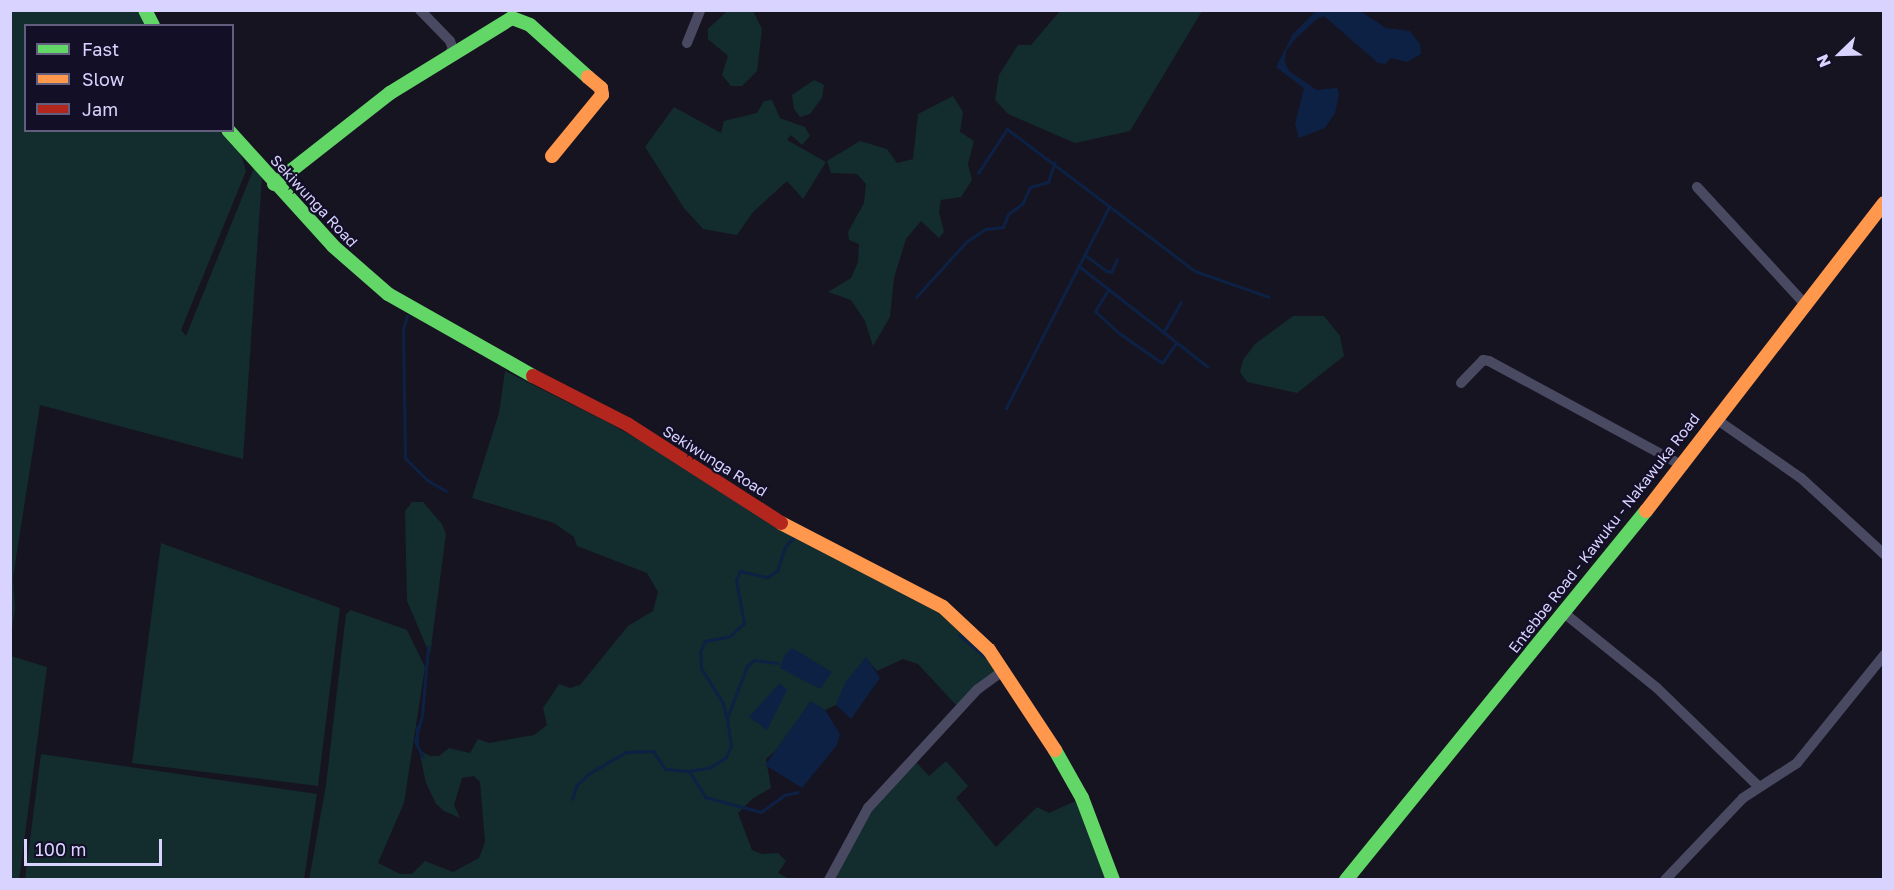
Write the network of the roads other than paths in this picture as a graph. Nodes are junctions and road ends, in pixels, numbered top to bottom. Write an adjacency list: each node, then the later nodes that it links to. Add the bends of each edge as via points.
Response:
1 (145, 10): 4 (main road)
2 (420, 10): 6 (street, via 443,30 452,45)
3 (700, 10): 5 (street)
4 (152, 24)
5 (687, 43)
6 (441, 65): 8 (main road, via 512,18 530,25 567,55 596,81 602,95); 9 (main road, via 390,93)
7 (230, 132): 9 (main road, Sekiwunga Road)
8 (552, 156)
9 (274, 184): 19 (main road, Sekiwunga Road, via 333,246 388,294 449,331 627,424 795,532 943,607 989,650)
10 (1697, 187): 12 (street)
11 (1884, 203): 12 (main road, Entebbe Road - Kawuku - Nakawuka Road)
12 (1807, 306): 14 (main road, Entebbe Road - Kawuku - Nakawuka Road)
13 (1461, 383): 15 (street, via 1482,360 1489,360)
14 (1716, 419): 15 (main road, Entebbe Road - Kawuku - Nakawuka Road); 16 (street, via 1801,478)
15 (1683, 466): 17 (main road, Entebbe Road - Kawuku - Nakawuka Road)
16 (1884, 554)
17 (1563, 613): 20 (street, via 1657,688); 21 (main road, Entebbe Road - Kawuku - Nakawuka Road)
18 (1884, 655): 20 (street, via 1797,763)
19 (1003, 671): 22 (street, via 978,689 868,808); 23 (main road, Sekiwunga Road, via 1082,798)
20 (1758, 786): 24 (street)
21 (1353, 877)
22 (829, 879)
23 (1113, 879)
24 (1665, 879)

